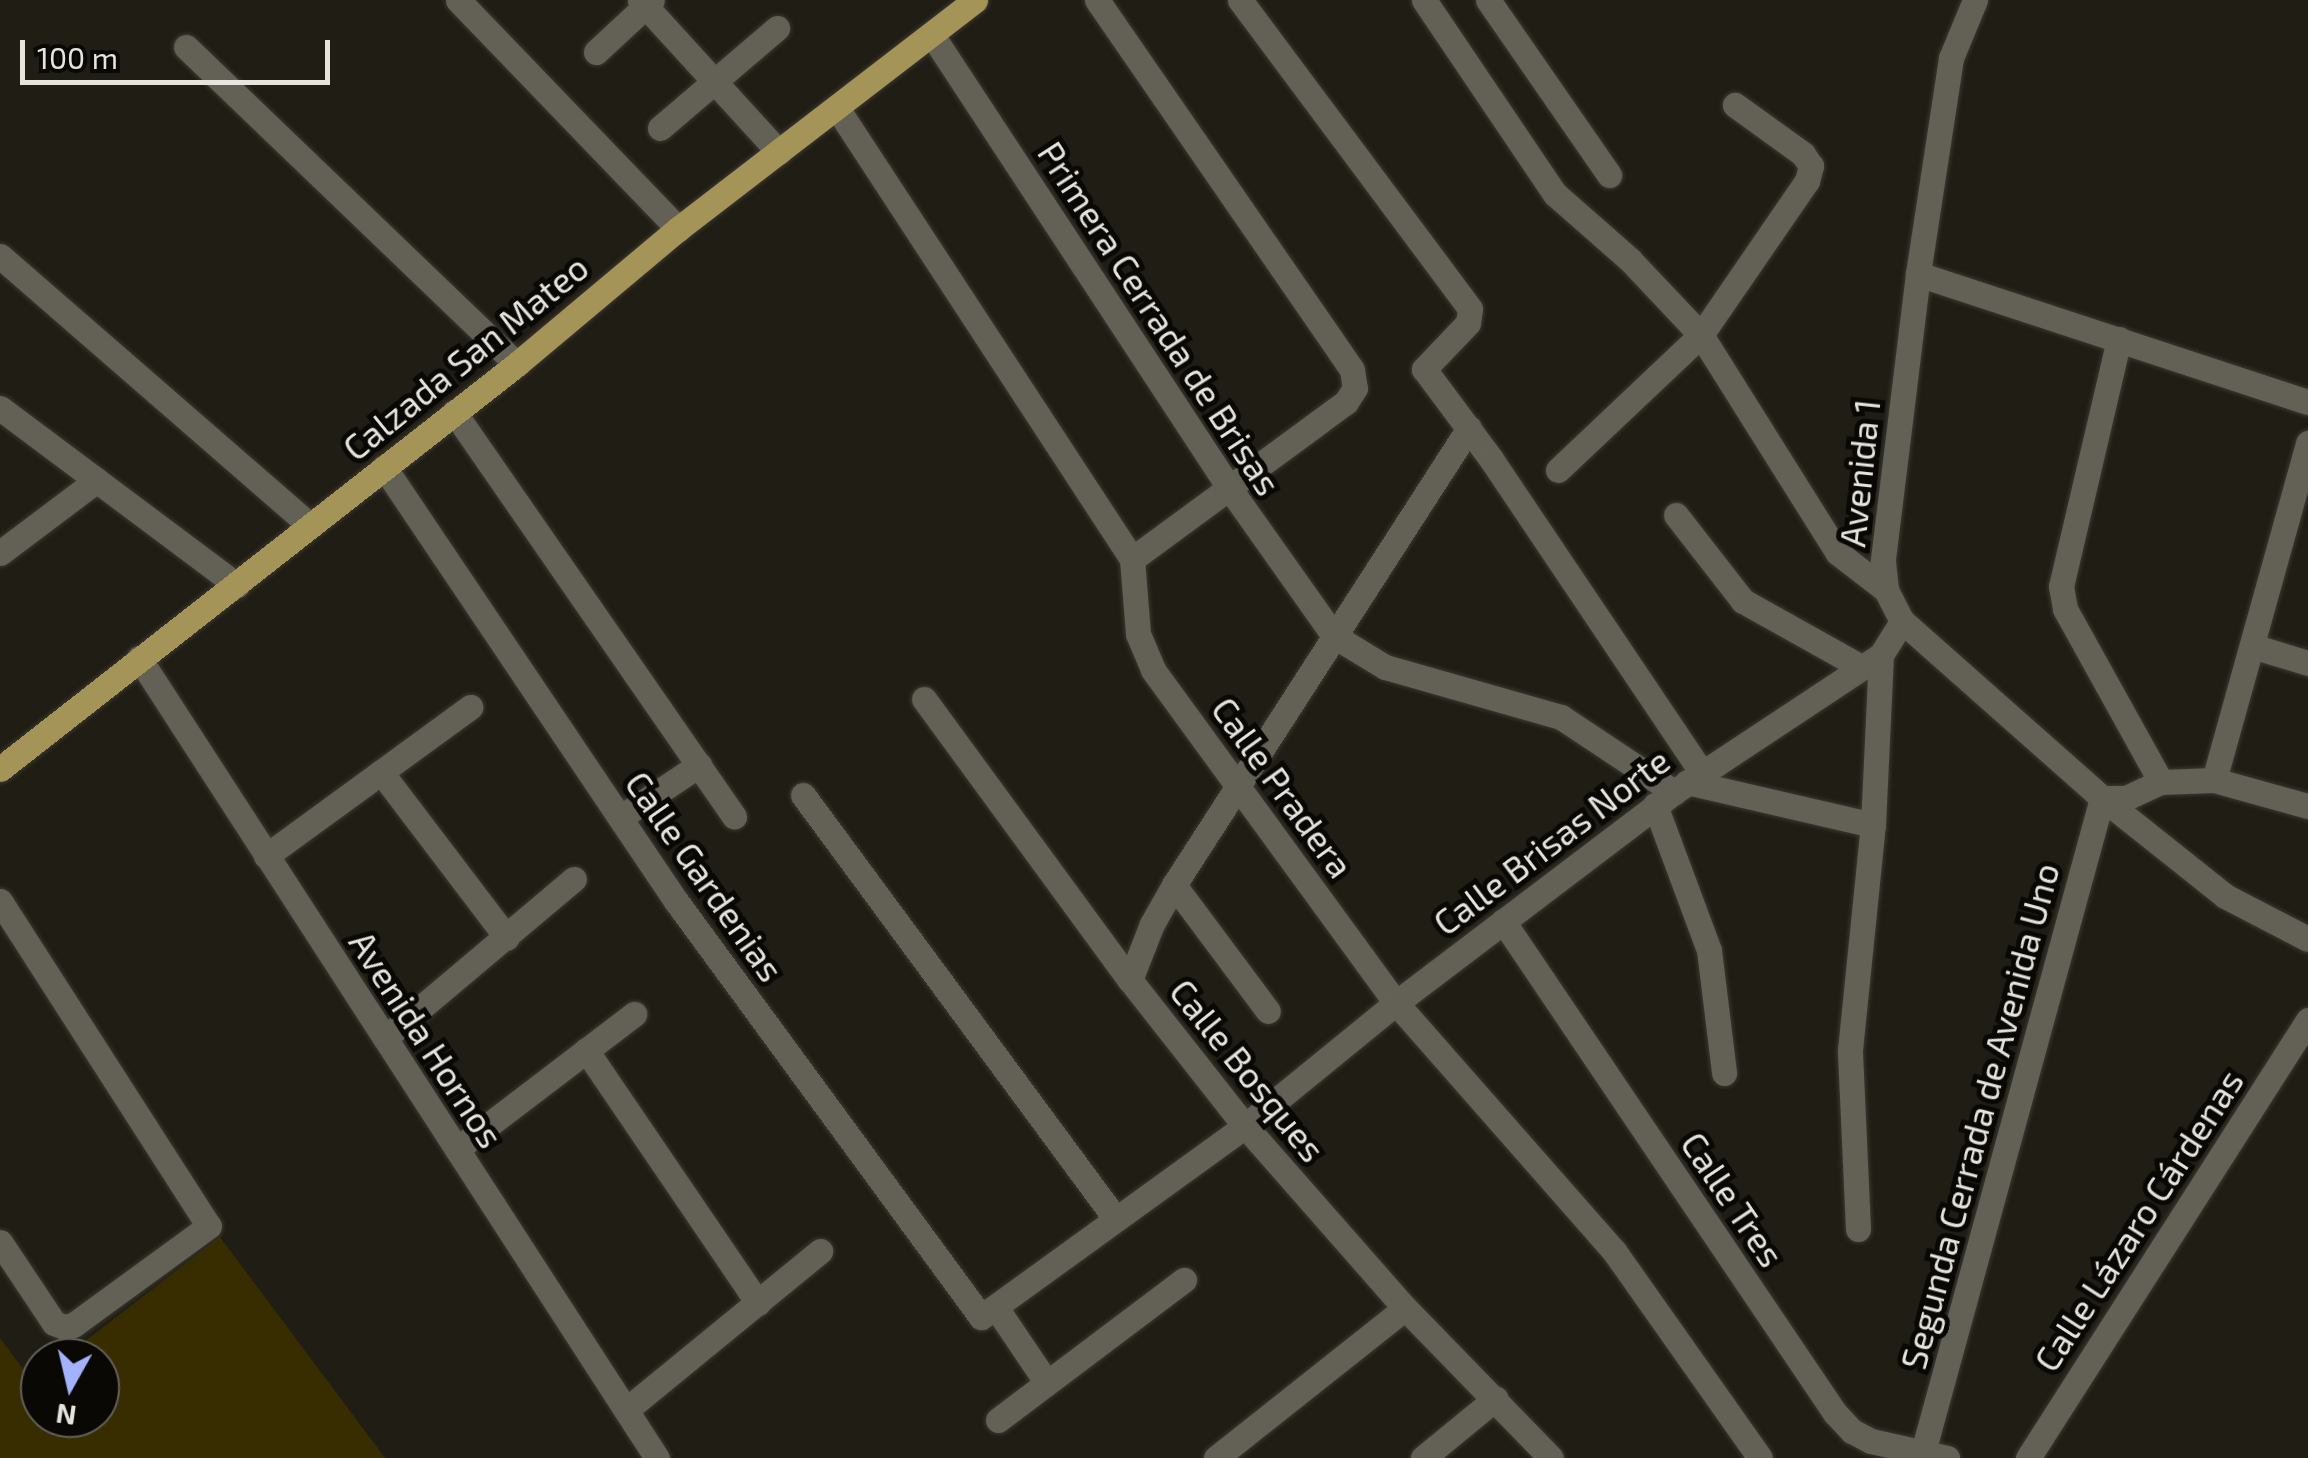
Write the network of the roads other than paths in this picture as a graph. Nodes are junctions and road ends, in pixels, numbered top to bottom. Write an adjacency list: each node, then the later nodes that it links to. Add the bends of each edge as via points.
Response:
1 (458, 0): 19 (street)
2 (975, 0): 10 (main road, Calzada San Mateo)
3 (1097, 0): 33 (street, via 1352,370 1356,388 1346,402)
4 (1240, 0): 28 (street, via 1471,316 1424,369)
5 (1424, 0): 22 (street, via 1554,194)
6 (1488, 0): 18 (street)
7 (1975, 0): 21 (street, Avenida 1, via 1951,58)
8 (646, 2): 12 (street); 13 (street)
9 (777, 28): 13 (street)
10 (932, 34): 15 (main road, Calzada San Mateo); 33 (street, Primera Cerrada de Brisas)
11 (186, 48): 24 (street)
12 (596, 52)
13 (713, 80): 16 (street); 17 (street)
14 (1735, 105): 22 (street, via 1811,166)
15 (837, 108): 17 (main road, Calzada San Mateo); 38 (street, Calle Pradera)
16 (660, 128)
17 (779, 152): 19 (main road, Calzada San Mateo)
18 (1609, 175)
19 (678, 229): 24 (main road, Calzada San Mateo)
20 (0, 256): 36 (street)
21 (1918, 274): 23 (street); 40 (street, Avenida 1, via 1883,561)
22 (1701, 334): 31 (street); 40 (street, via 1838,552)
23 (2119, 339): 25 (street); 53 (street, via 2061,586 2064,609)
24 (517, 364): 27 (main road, Calzada San Mateo)
25 (2308, 402)
26 (0, 408): 32 (street)
27 (454, 412): 30 (main road, Calzada San Mateo); 49 (street)
28 (1469, 428): 42 (street); 55 (street)
29 (2308, 443): 34 (street)
30 (384, 467): 36 (main road, Calzada San Mateo); 59 (street, Calle Gardenias)
31 (1558, 470)
32 (97, 480): 37 (street); 39 (street)
33 (1230, 489): 38 (street); 42 (street, Primera Cerrada de Brisas)
34 (2301, 503): 43 (street)
35 (1676, 514): 45 (street, via 1743,600)
36 (309, 526): 39 (main road, Calzada San Mateo)
37 (0, 553)
38 (1132, 559): 54 (street, Calle Pradera, via 1138,634 1154,670)
39 (237, 585): 44 (main road, Calzada San Mateo)
40 (1886, 590): 41 (street, Avenida 1)
41 (1902, 621): 45 (street, Calle Brisas Norte); 57 (street, Avenida 1)
42 (1334, 636): 54 (street); 55 (street, via 1385,667 1561,717)
43 (2252, 646): 46 (street); 52 (street)
44 (140, 658): 50 (main road, Calzada San Mateo); 62 (street, Avenida Hornos)
45 (1871, 661): 55 (street, Calle Brisas Norte); 61 (street)
46 (2308, 662)
47 (924, 699): 69 (street, Calle Bosques)
48 (470, 707): 51 (street)
49 (699, 765): 59 (street); 60 (street)
50 (0, 769)
51 (380, 772): 62 (street); 67 (street)
52 (2214, 780): 53 (street); 58 (street)
53 (2161, 782): 57 (street, via 2126,798)
54 (1240, 787): 64 (street); 70 (street, Calle Pradera)
55 (1679, 788): 61 (street); 66 (street, Calle Brisas Norte); 76 (street)
56 (804, 794): 79 (street)
57 (2102, 798): 68 (street, Avenida 1, via 2225,896); 91 (street, Segunda Cerrada de Avenida Uno)
58 (2308, 806)
59 (620, 817): 86 (street, Calle Gardenias, via 688,917)
60 (734, 817)
61 (1873, 825): 80 (street, via 1850,1050)
62 (266, 856): 74 (street, Avenida Hornos)
63 (574, 879): 67 (street)
64 (1174, 885): 69 (street); 71 (street)
65 (0, 901): 81 (street, via 209,1226 64,1327 54,1323)
66 (1503, 921): 70 (street, Calle Brisas Norte); 91 (street, Calle Tres, via 1835,1413 1871,1441)
67 (507, 938): 74 (street)
68 (2308, 939)
69 (1130, 980): 77 (street, Calle Bosques)
70 (1396, 1002): 77 (street, Calle Brisas Norte); 96 (street, Calle Pradera, via 1614,1251)
71 (1268, 1011)
72 (634, 1014): 75 (street)
73 (2308, 1020): 97 (street, Calle Lázaro Cárdenas)
74 (384, 1038): 78 (street, Avenida Hornos)
75 (586, 1050): 78 (street); 84 (street)
76 (1724, 1073)
77 (1244, 1126): 79 (street, Calle Brisas Norte); 85 (street, Calle Bosques)
78 (457, 1149): 89 (street, Avenida Hornos)
79 (1115, 1218): 86 (street, Calle Brisas Norte)
80 (1858, 1230)
81 (0, 1242)
82 (820, 1251): 84 (street)
83 (1184, 1280): 87 (street)
84 (758, 1303): 89 (street)
85 (1405, 1308): 88 (street, Calle Bosques); 93 (street)
86 (989, 1313): 87 (street, Calle Gardenias)
87 (1047, 1383): 90 (street)
88 (1496, 1398): 94 (street); 95 (street, Calle Bosques)
89 (626, 1410): 92 (street, Avenida Hornos)
90 (998, 1420)
91 (1935, 1455)
92 (658, 1458)
93 (1216, 1458)
94 (1422, 1458)
95 (1551, 1458)
96 (1760, 1458)
97 (2028, 1458)

